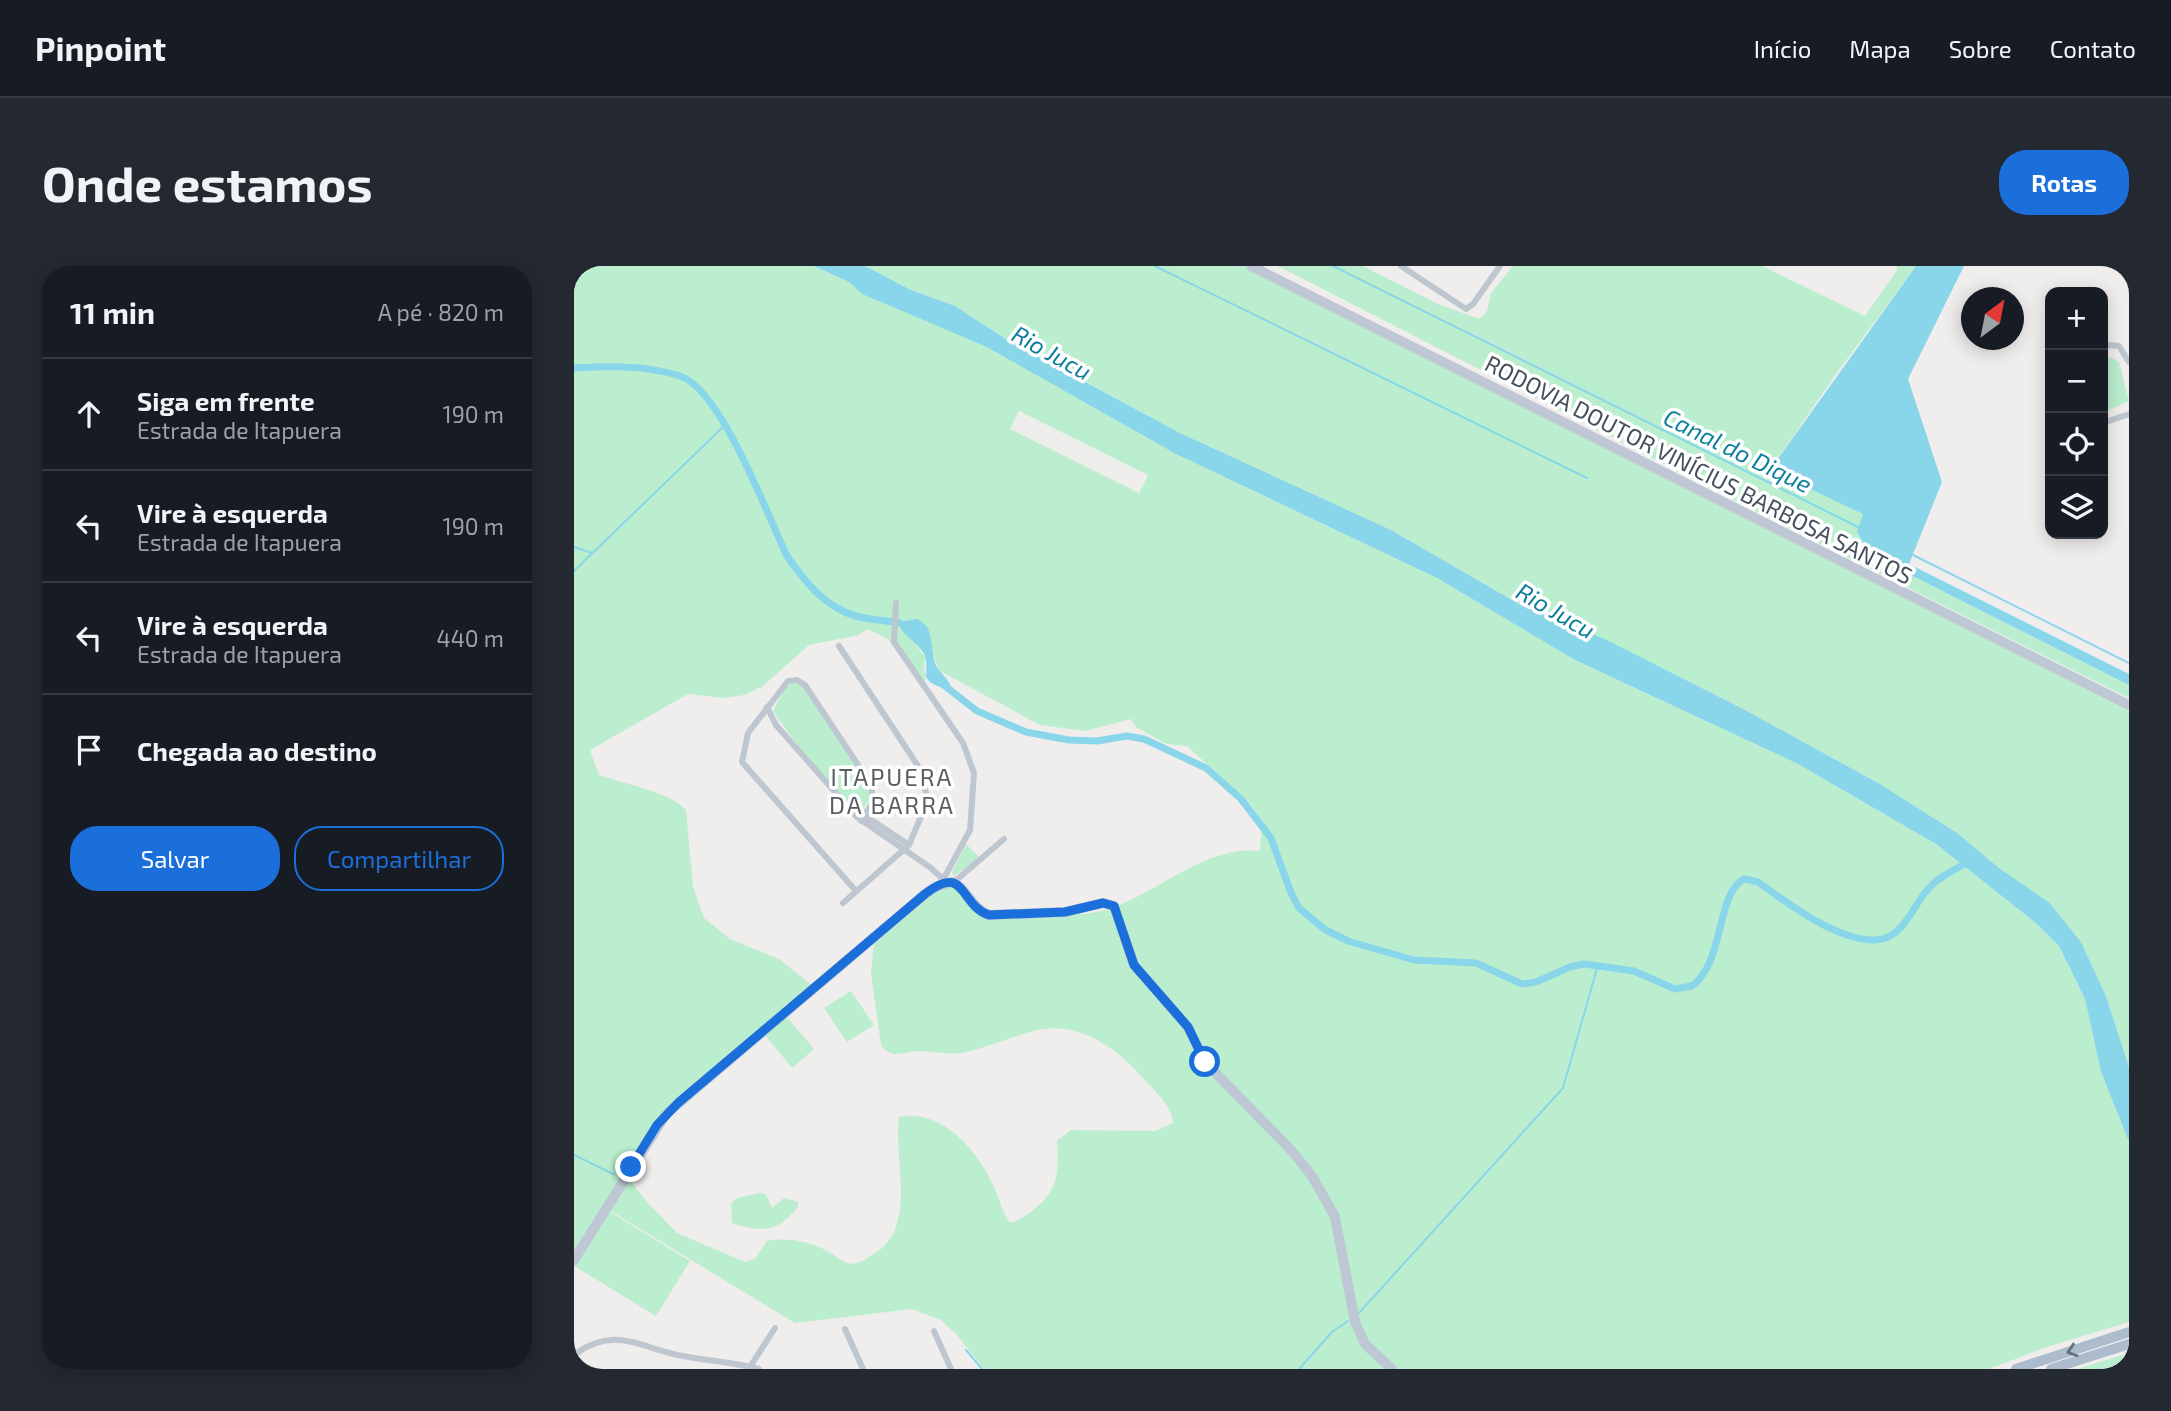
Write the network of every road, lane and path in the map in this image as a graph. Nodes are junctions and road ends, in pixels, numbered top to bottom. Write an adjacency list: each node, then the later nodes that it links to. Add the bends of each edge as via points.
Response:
1 (1251, 266): 10 (street, RODOVIA DOUTOR VINÍCIUS BARBOSA SANTOS)
2 (1401, 266): 3 (street, via 1466,309)
3 (1500, 266)
4 (2108, 346): 5 (street, via 2119,346)
5 (2129, 362)
6 (2129, 414): 7 (street)
7 (2108, 421)
8 (896, 603): 15 (street, via 896,646 962,743 974,773 970,830)
9 (839, 646): 14 (street, via 923,776 925,807)
10 (2129, 705)
11 (766, 707): 12 (street, via 776,725); 12 (street, via 788,681 805,685 872,786 873,799); 16 (street, via 746,737 743,762)
12 (863, 818): 14 (street)
13 (1004, 839): 15 (street)
14 (906, 848): 15 (street); 16 (street)
15 (948, 881): 18 (street, via 925,894 666,1114); 28 (street, via 989,915 1065,912 1103,903 1114,906 1134,965 1188,1027 1210,1069 1312,1176 1335,1217 1354,1322 1366,1344)
16 (856, 891): 17 (street)
17 (843, 903)
18 (574, 1260)
19 (775, 1328): 24 (street)
20 (845, 1329): 26 (street)
21 (934, 1331): 27 (street)
22 (2129, 1337): 29 (main road, one-way to 29); 30 (main road)
23 (574, 1355): 24 (street, via 604,1342 631,1340 678,1356)
24 (750, 1367): 25 (street)
25 (758, 1369)
26 (863, 1369)
27 (951, 1369)
28 (1392, 1369)
29 (2017, 1369)
30 (2051, 1369)

